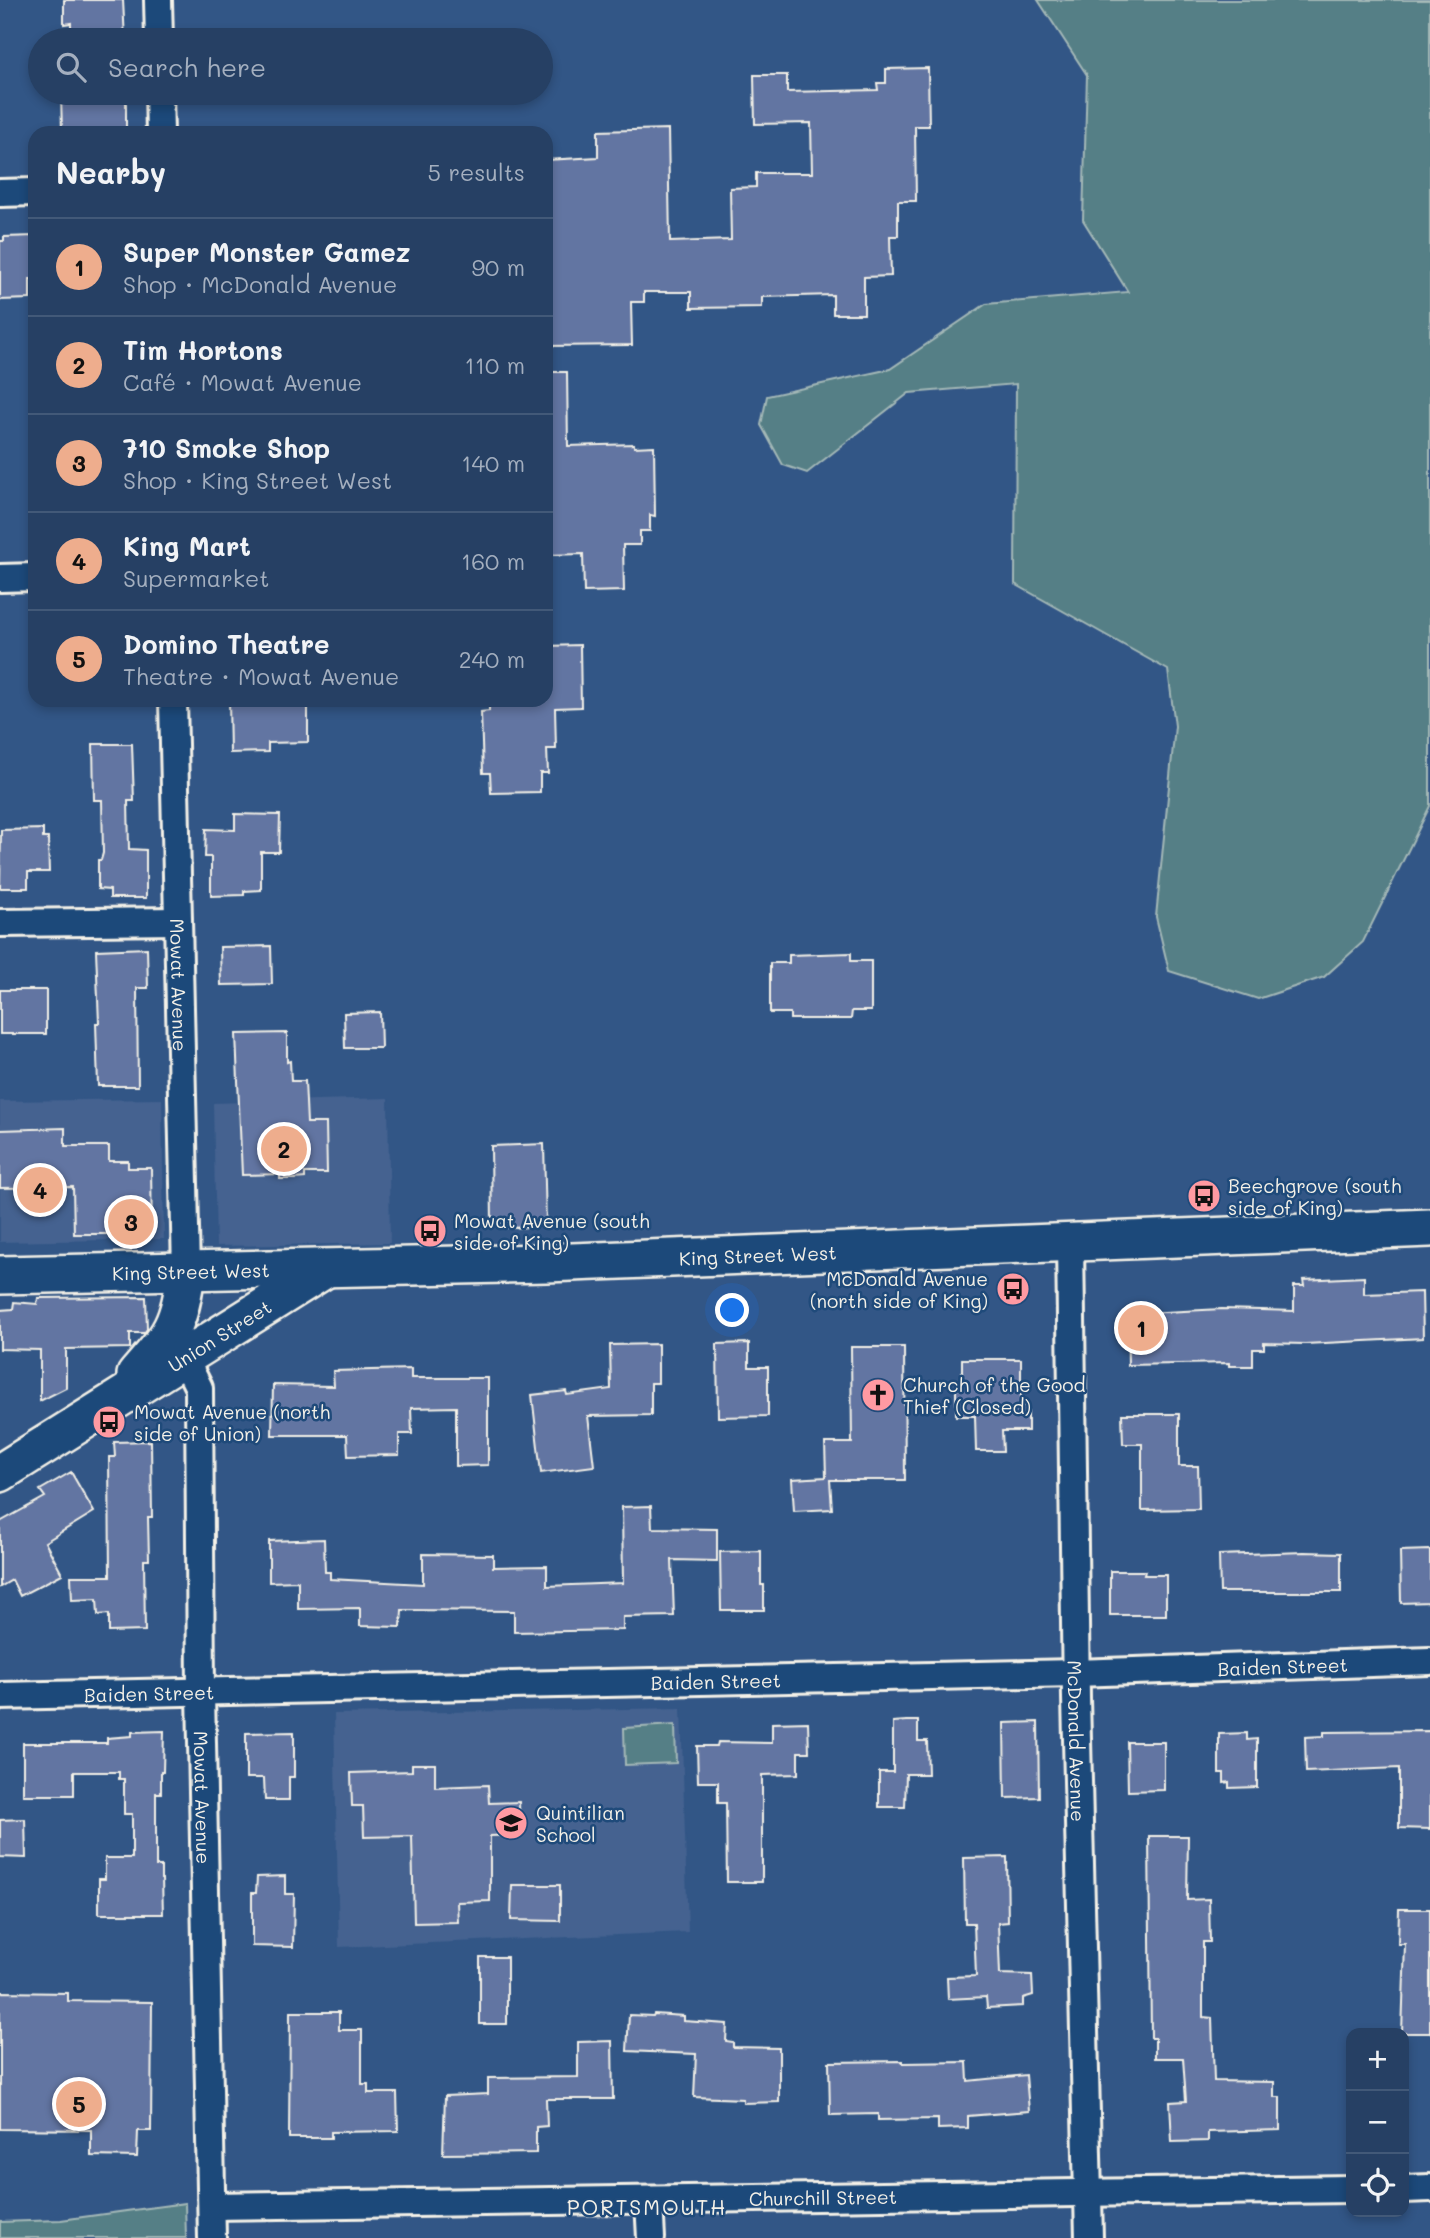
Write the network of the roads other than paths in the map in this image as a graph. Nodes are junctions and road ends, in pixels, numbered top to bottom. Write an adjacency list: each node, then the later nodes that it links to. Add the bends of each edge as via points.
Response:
1 (158, 0): 2 (street)
2 (159, 28)
3 (159, 105): 4 (street)
4 (160, 126)
5 (28, 192): 6 (street)
6 (0, 193)
7 (28, 577): 8 (street)
8 (0, 578)
9 (173, 707): 10 (street, Mowat Avenue)
10 (178, 921): 11 (street); 15 (street, Mowat Avenue)
11 (0, 923)
12 (1430, 1228): 13 (main road, King Street West)
13 (1070, 1242): 14 (main road, King Street West); 21 (street, McDonald Avenue)
14 (326, 1268): 15 (main road, King Street West); 17 (main road, Union Street)
15 (186, 1271): 16 (main road, King Street West); 18 (main road, Union Street, via 180,1308 167,1339)
16 (0, 1275)
17 (184, 1358): 18 (main road, Union Street); 22 (street, Mowat Avenue, via 199,1388)
18 (113, 1402): 19 (main road, Union Street)
19 (0, 1473)
20 (1430, 1661): 21 (street, Baiden Street)
21 (1075, 1673): 22 (street, Baiden Street); 27 (street, McDonald Avenue)
22 (201, 1693): 23 (street, Baiden Street); 29 (street, Mowat Avenue)
23 (0, 1696)
24 (1430, 2188): 26 (street)
25 (1346, 2189): 27 (street, Churchill Street)
26 (1409, 2189)
27 (1088, 2192): 28 (street, Churchill Street); 32 (street, McDonald Avenue)
28 (649, 2201): 29 (street, Churchill Street); 31 (street)
29 (212, 2206): 30 (street, Mowat Avenue)
30 (212, 2238)
31 (651, 2238)
32 (1089, 2238)

